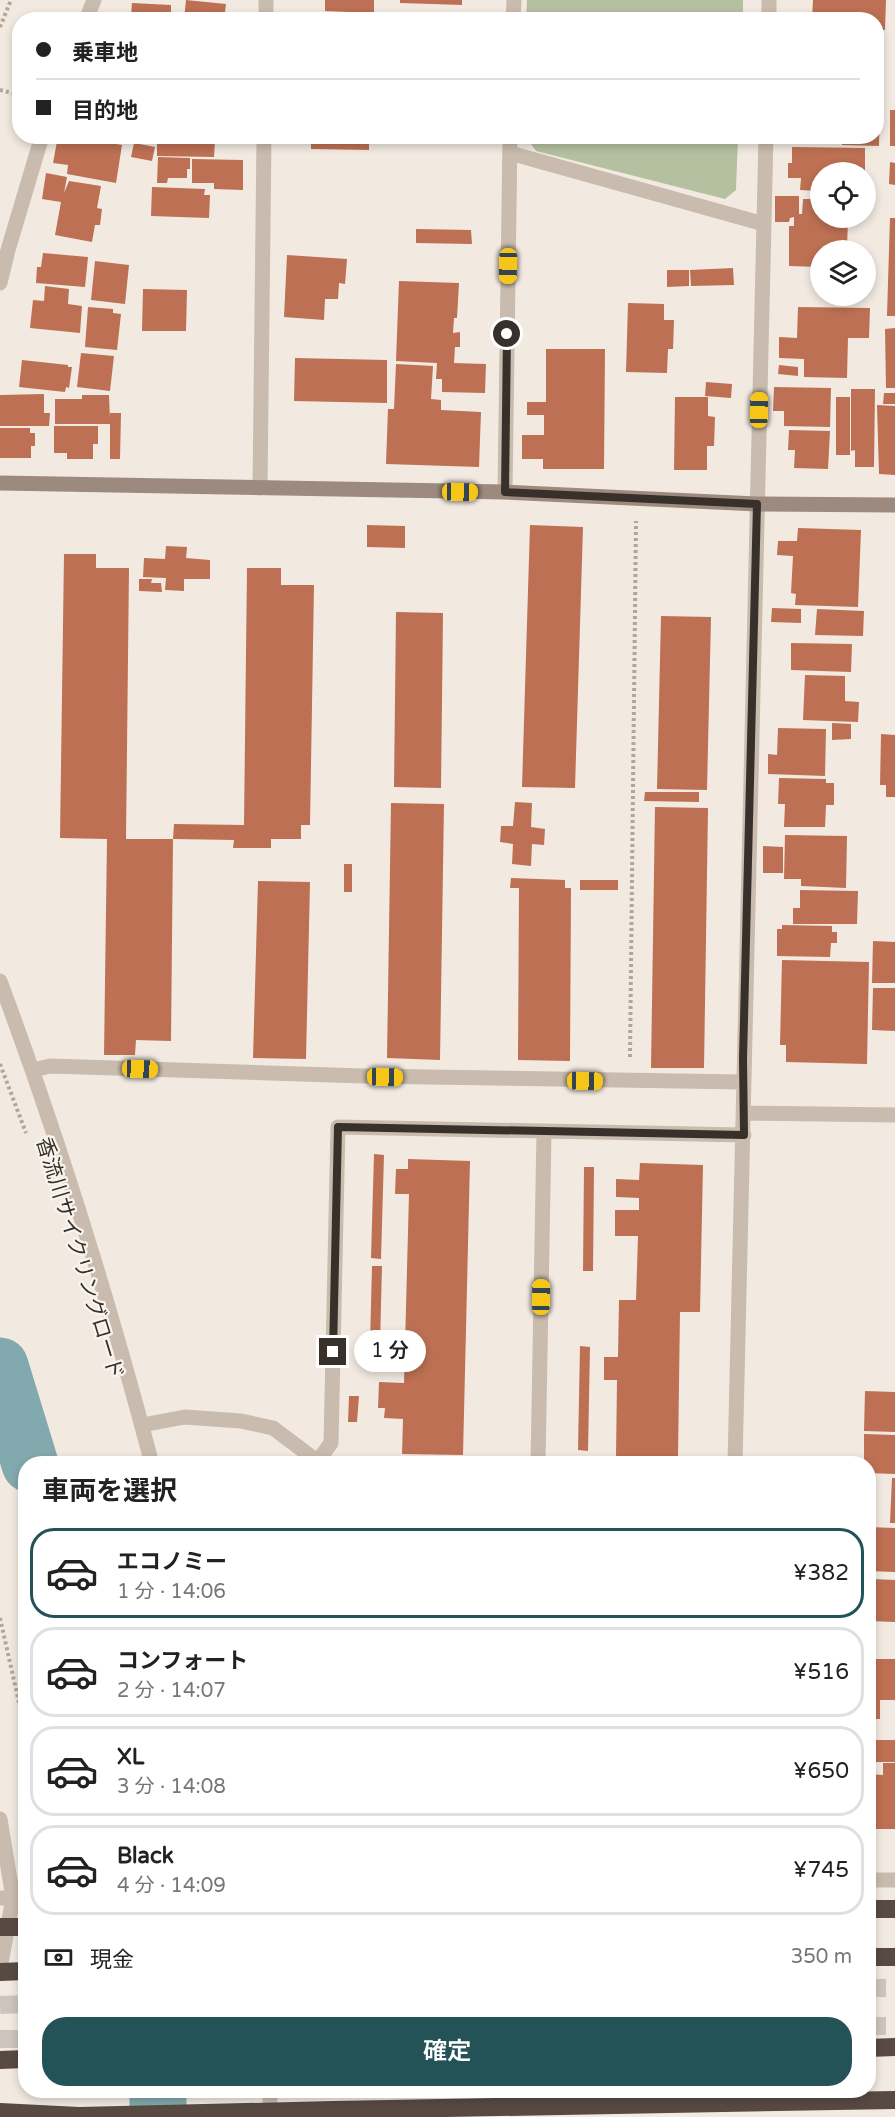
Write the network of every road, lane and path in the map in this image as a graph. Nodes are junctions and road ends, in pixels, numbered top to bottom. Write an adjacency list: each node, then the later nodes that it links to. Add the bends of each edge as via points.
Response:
1 (11, 0): 2 (path)
2 (0, 27)
3 (40, 144): 9 (street)
4 (264, 144): 11 (street)
5 (510, 144): 7 (street)
6 (766, 144): 8 (street)
7 (510, 153): 8 (street); 12 (street)
8 (764, 224): 13 (street)
9 (0, 283)
10 (0, 483): 11 (street)
11 (260, 488): 12 (street)
12 (505, 492): 13 (street)
13 (757, 504): 14 (street); 20 (street)
14 (895, 506)
15 (636, 516): 19 (path)
16 (0, 981): 18 (street)
17 (0, 1064): 25 (path, 香流川サイクリングロード)
18 (33, 1070): 19 (street, via 50,1066); 26 (street, via 92,1250)
19 (630, 1082): 20 (street)
20 (742, 1082): 21 (street)
21 (744, 1113): 22 (street); 24 (street)
22 (895, 1115)
23 (544, 1131): 24 (street); 29 (street, via 338,1127 331,1443); 30 (street)
24 (744, 1135): 31 (street)
25 (27, 1137)
26 (142, 1425): 27 (street); 28 (street, via 185,1417 241,1421 273,1428)
27 (150, 1456)
28 (310, 1456)
29 (323, 1456)
30 (538, 1456)
31 (735, 1456)
32 (0, 1618): 33 (path)
33 (18, 1698)
34 (0, 1819): 35 (street)
35 (18, 1878): 38 (street)
36 (876, 1880): 37 (street)
37 (895, 1880)
38 (13, 1898): 43 (street)
39 (895, 1908): 40 (highway)
40 (876, 1909)
41 (876, 1957): 42 (highway)
42 (895, 1957)
43 (0, 1970): 44 (highway)
44 (18, 1971)
45 (895, 2047): 46 (highway)
46 (876, 2048)
47 (18, 2059): 48 (highway)
48 (0, 2060)
49 (270, 2098): 52 (street)
50 (895, 2100): 51 (highway, bridge, via 79,2116)
51 (0, 2112)
52 (270, 2117)

